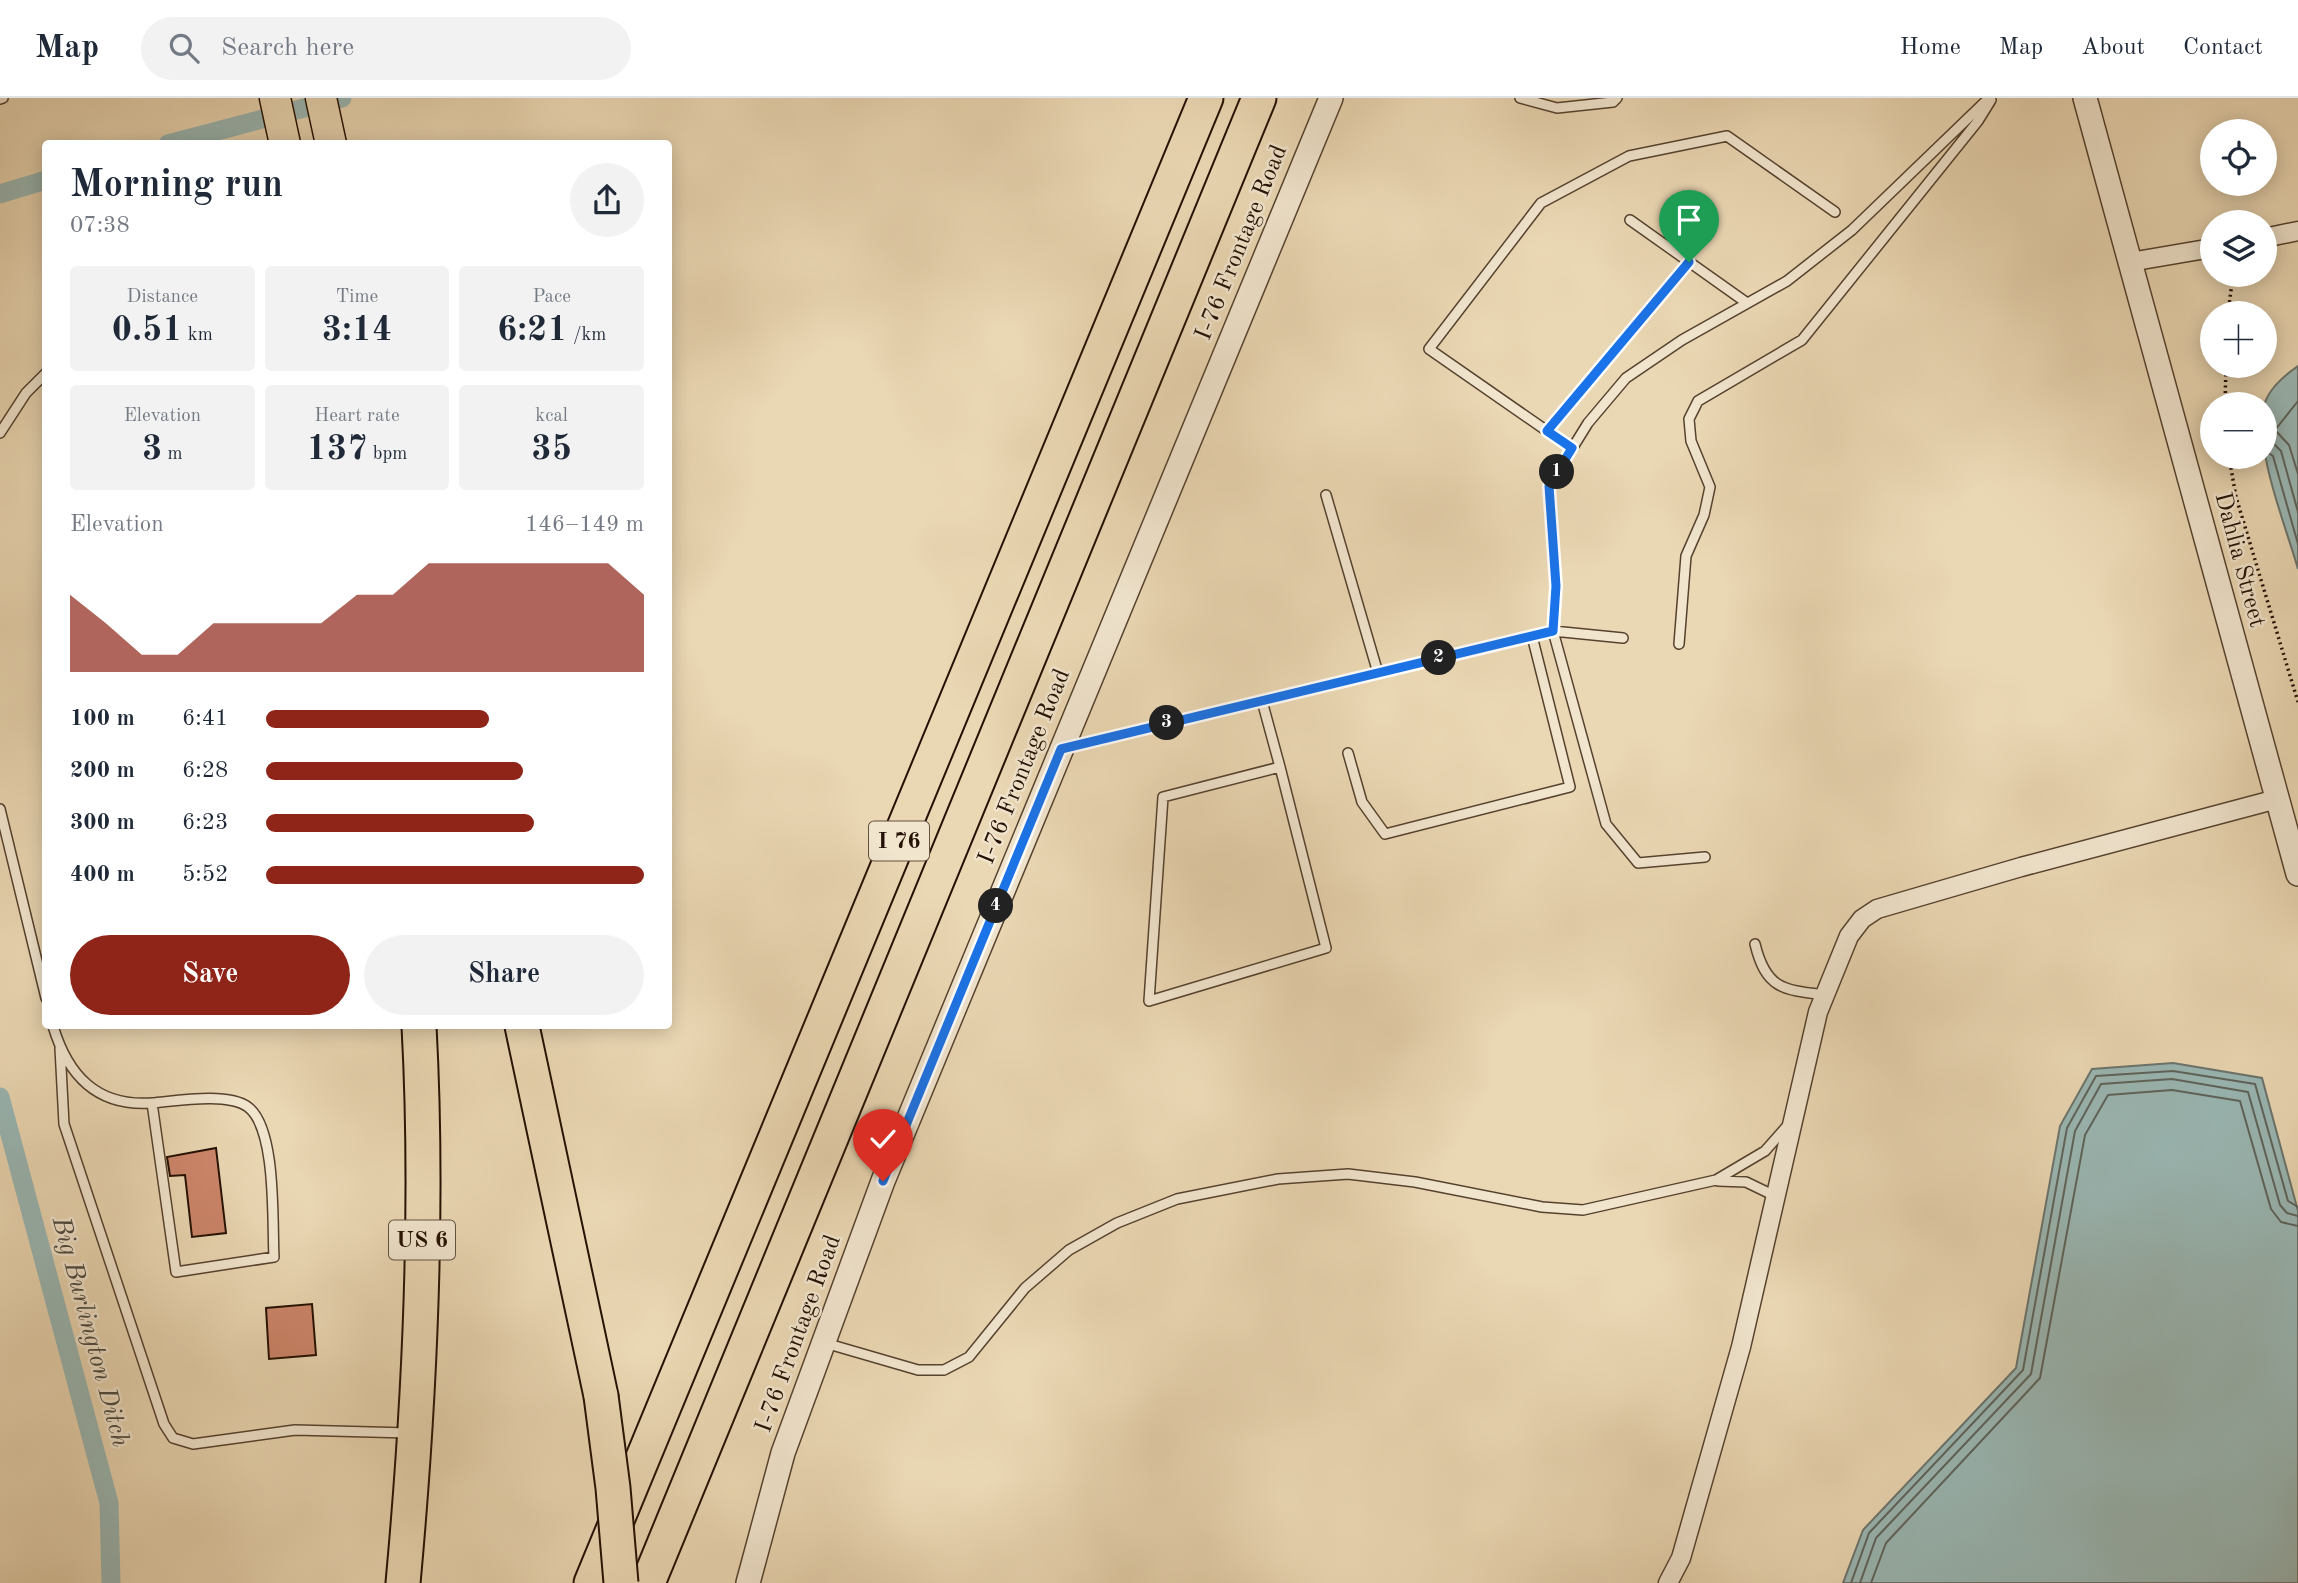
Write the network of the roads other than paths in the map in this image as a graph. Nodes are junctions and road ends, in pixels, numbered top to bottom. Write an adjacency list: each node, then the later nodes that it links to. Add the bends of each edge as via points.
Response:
1 (275, 98): 10 (highway)
2 (321, 98): 11 (highway)
3 (1206, 98): 52 (highway, I 76)
4 (1259, 98): 54 (highway, I 76)
5 (1331, 98): 31 (street, I-76 Frontage Road)
6 (1520, 98): 7 (lane, via 1557,108)
7 (1617, 98)
8 (1990, 98): 19 (lane, via 1852,230 1787,281); 28 (lane, via 1970,131 1802,340 1698,401 1689,419 1691,441 1710,487 1704,515 1686,556)
9 (2085, 98): 18 (street, Dahlia Street)
10 (284, 140)
11 (330, 140)
12 (1835, 212): 21 (lane, via 1727,136 1629,156 1541,203 1429,349)
13 (1630, 220): 17 (lane)
14 (2298, 231): 15 (street)
15 (2277, 236)
16 (2200, 250): 18 (street)
17 (1689, 262): 19 (lane); 21 (lane)
18 (2130, 262): 34 (street, Dahlia Street)
19 (1747, 303): 23 (lane, via 1626,378)
20 (42, 377): 22 (lane)
21 (1547, 431): 23 (lane)
22 (0, 433)
23 (1572, 448): 25 (lane, via 1549,486 1556,586)
24 (1326, 495): 29 (lane)
25 (1553, 631): 26 (lane); 27 (lane); 36 (lane, via 1606,824 1638,863)
26 (1532, 636): 29 (lane); 32 (lane, via 1570,787 1385,834 1362,802)
27 (1623, 638)
28 (1679, 644)
29 (1378, 673): 30 (lane)
30 (1262, 701): 31 (lane); 33 (lane)
31 (1061, 749): 49 (street, I-76 Frontage Road, via 883,1181)
32 (1348, 754)
33 (1280, 767): 33 (lane, via 1163,797 1149,1001 1326,948)
34 (2277, 799): 37 (street, Dahlia Street); 40 (street, via 1877,909 1849,936)
35 (0, 810): 39 (lane)
36 (1705, 857)
37 (2298, 874)
38 (1755, 944): 40 (lane, via 1766,976 1785,990)
39 (42, 982)
40 (1825, 995): 46 (street)
41 (54, 1029): 44 (lane)
42 (419, 1029): 50 (highway, US 6, via 422,1280)
43 (523, 1029): 53 (highway, bridge, via 601,1396)
44 (60, 1046): 45 (lane, via 77,1074 97,1094); 50 (lane, via 64,1124 163,1424 173,1438 193,1444 295,1430)
45 (152, 1103): 45 (lane, via 223,1099 248,1107 268,1148 274,1257 176,1272)
46 (1793, 1119): 47 (lane, via 1765,1151); 48 (street)
47 (1716, 1180): 48 (lane, via 1746,1182); 49 (lane, via 1583,1210 1348,1174 1278,1179 1177,1199 1117,1223 1069,1250 1025,1288 969,1357 944,1370 918,1370)
48 (1775, 1196): 56 (street, via 1710,1461 1681,1558)
49 (824, 1342): 55 (street, I-76 Frontage Road, via 783,1453)
50 (415, 1433): 51 (highway, US 6)
51 (403, 1583)
52 (591, 1583)
53 (621, 1583)
54 (648, 1583)
55 (748, 1583)
56 (1668, 1583)

